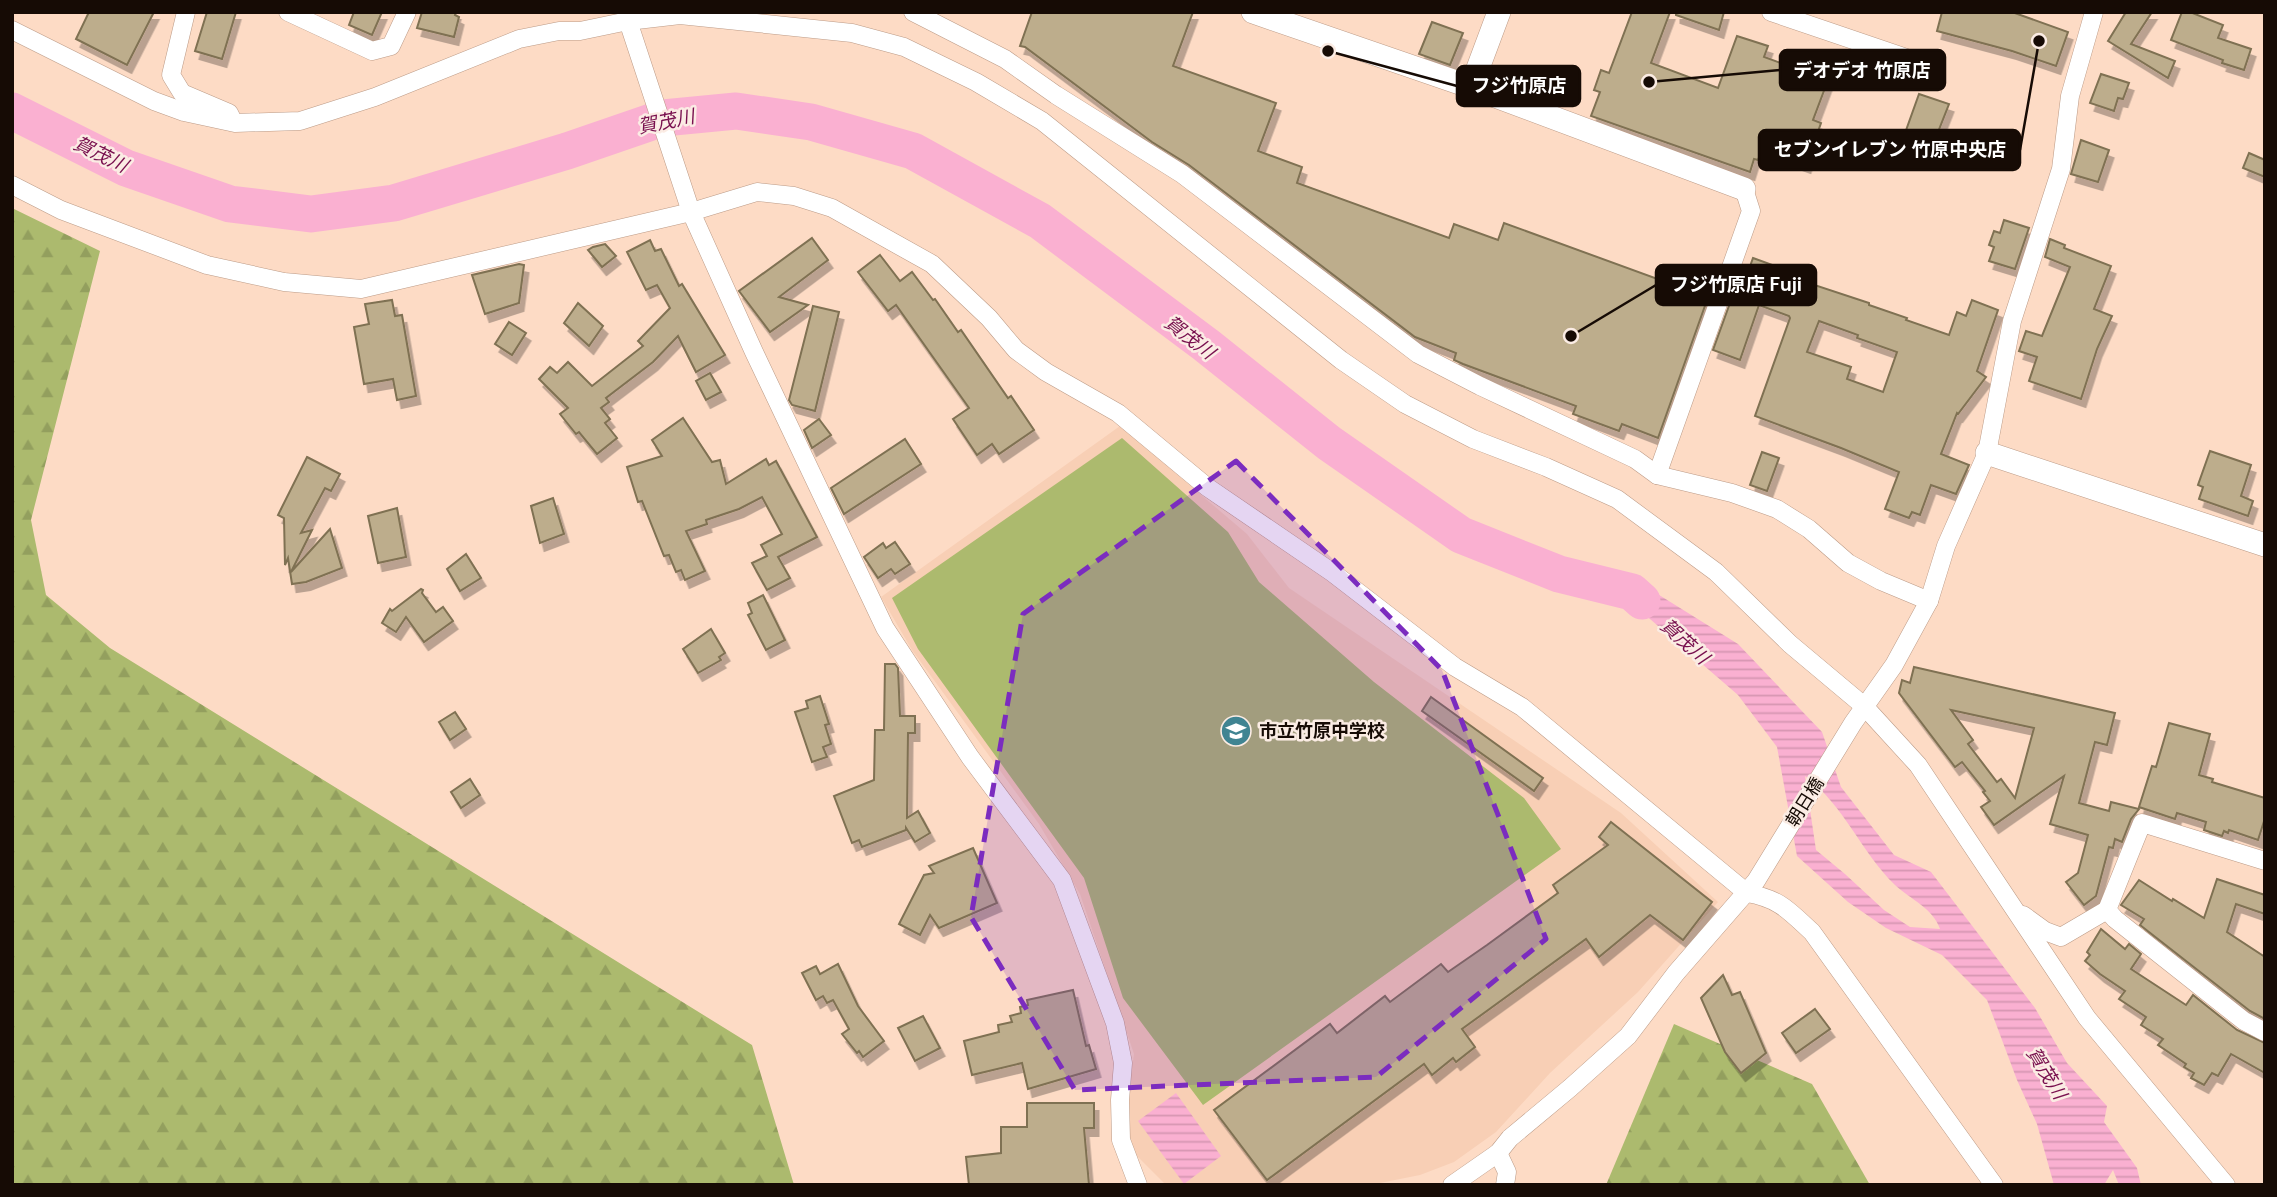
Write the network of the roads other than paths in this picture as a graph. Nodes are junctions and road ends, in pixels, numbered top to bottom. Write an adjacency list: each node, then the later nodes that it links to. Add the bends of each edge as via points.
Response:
1 (186, 12): 13 (street, via 171,75 182,93 229,113)
2 (288, 12): 3 (street, via 372,51 391,46)
3 (407, 12)
4 (913, 12): 18 (street, via 1005,59 1182,174 1418,354 1635,459)
5 (1253, 12): 12 (street)
6 (1499, 12): 12 (street)
7 (1770, 12): 11 (street)
8 (2094, 12): 17 (street, 朝日橋, via 2070,96 2061,169 2012,321)
9 (628, 21): 13 (street, via 519,39 375,97 300,121); 16 (street); 21 (street, via 680,15 852,33 904,47 976,82 1042,121 1341,360 1405,404 1473,439 1617,499 1716,572 1790,644)
10 (12, 30): 13 (street, via 154,101)
11 (1933, 67)
12 (1471, 87): 15 (street)
13 (234, 123)
14 (12, 185): 16 (street, via 61,209 207,265 284,282 361,289)
15 (1744, 189): 18 (street, via 1751,211)
16 (689, 205): 23 (street, via 757,192 794,196 832,208 932,264 1016,350 1118,413 1207,487 1333,573 1455,667 1522,707); 28 (street, via 885,628 970,757 1062,880 1115,1023 1123,1063 1121,1140)
17 (1987, 453): 19 (street); 20 (street, 朝日橋, via 1946,546)
18 (1657, 475): 20 (street, via 1776,509 1809,529 1848,563)
19 (2265, 545)
20 (1929, 601): 21 (street, 朝日橋, via 1894,665)
21 (1864, 706): 23 (street, 朝日橋); 24 (street, via 1918,765)
22 (2265, 861): 25 (street, via 2142,823)
23 (1751, 887): 27 (street, 朝日橋, via 1629,1035); 31 (street, via 1785,907 1812,932)
24 (2013, 908): 25 (street, via 2061,937); 32 (street, via 2087,1018)
25 (2107, 910): 26 (street, via 2244,1021)
26 (2265, 1032)
27 (1497, 1153): 29 (street, 朝日橋); 30 (street, via 1507,1172)
28 (1138, 1185)
29 (1452, 1185)
30 (1505, 1185)
31 (1994, 1185)
32 (2226, 1185)

